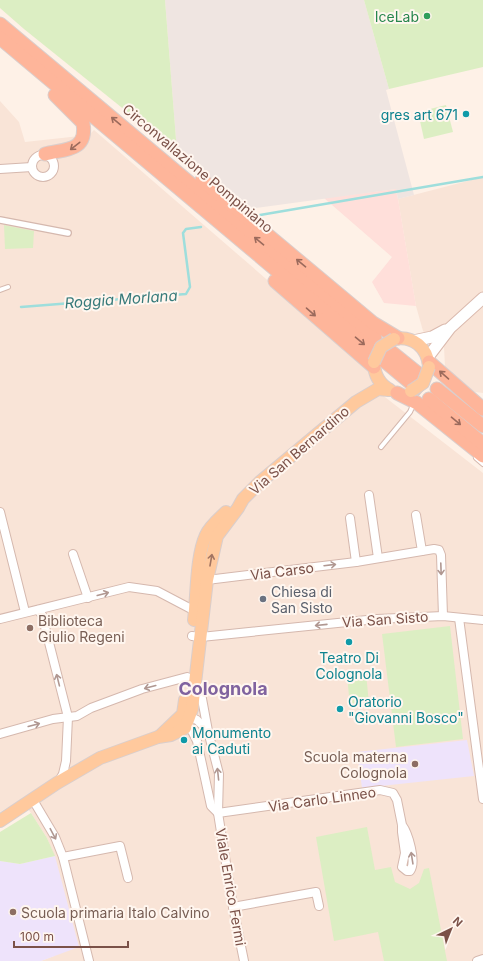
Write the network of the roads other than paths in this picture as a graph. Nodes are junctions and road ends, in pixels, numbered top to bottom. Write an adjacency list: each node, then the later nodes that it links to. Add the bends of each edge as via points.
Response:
1 (0, 24): 6 (highway, Circonvallazione Pompiniano, one-way to 1)
2 (0, 38): 4 (highway, Circonvallazione Pompiniano)
3 (0, 42): 4 (highway)
4 (17, 52): 5 (highway, Circonvallazione Pompiniano); 7 (highway, one-way to 7, via 53,94 83,123 81,140 74,148)
5 (116, 136): 6 (highway, Circonvallazione Pompiniano, one-way to 6, via 372,343); 17 (highway, one-way to 17, via 142,166)
6 (146, 146): 17 (highway, one-way to 6, via 373,323 197,176)
7 (45, 154): 8 (street, via 36,156); 8 (street, via 54,162 50,174 38,176)
8 (32, 166): 9 (street)
9 (0, 169)
10 (0, 220): 11 (street)
11 (68, 233)
12 (8, 286): 13 (lane)
13 (0, 290)
14 (483, 298): 15 (main road)
15 (450, 328): 16 (main road, via 432,337); 18 (main road)
16 (414, 341): 17 (main road); 18 (main road, via 424,349)
17 (384, 355): 18 (highway); 19 (main road, via 382,384); 20 (main road, Via San Bernardino, via 368,388)
18 (423, 383): 19 (highway); 21 (highway, one-way to 18); 22 (highway); 23 (lane, via 428,418); 24 (highway, one-way to 24); 25 (lane, via 410,412); 26 (highway)
19 (393, 391): 20 (main road, Via San Bernardino, via 378,389)
20 (356, 402): 29 (main road, Via San Bernardino)
21 (482, 408)
22 (483, 426)
23 (453, 439)
24 (483, 444)
25 (381, 447)
26 (477, 455): 27 (lane)
27 (483, 464)
28 (369, 495): 35 (street)
29 (243, 499): 37 (main road, one-way to 29, via 217,536); 40 (main road, via 235,503 206,534 200,553)
30 (0, 512): 41 (street)
31 (416, 515): 33 (street)
32 (350, 518): 36 (street)
33 (422, 551): 35 (street, Via Carso); 42 (street, Via Carso, one-way to 42, via 434,549 441,555)
34 (73, 554): 38 (street)
35 (378, 558): 36 (street, Via Carso)
36 (356, 562): 37 (street, Via Carso, one-way to 36)
37 (207, 580): 46 (main road)
38 (88, 598): 39 (street); 40 (street, one-way to 40, via 129,588 143,588 158,591)
39 (38, 610): 41 (street); 48 (street, one-way to 39, via 42,615)
40 (195, 611): 46 (main road)
41 (25, 612): 44 (street)
42 (443, 616): 43 (street, Via San Sisto); 46 (street, Via San Sisto, one-way to 46, via 377,619)
43 (459, 618): 45 (street, Via San Sisto); 55 (street)
44 (0, 619)
45 (483, 620)
46 (196, 636): 47 (main road)
47 (191, 679): 48 (street, one-way to 48, via 142,689); 49 (main road); 50 (street, Viale Enrico Fermi, via 200,688)
48 (68, 718): 51 (street, one-way to 48); 52 (street)
49 (186, 718): 50 (street, via 197,720); 53 (main road, via 185,728 179,731 100,758); 57 (street, Viale Enrico Fermi, via 197,740 211,806)
50 (208, 730): 57 (street, Viale Enrico Fermi, one-way to 50, via 219,774)
51 (0, 734)
52 (66, 761): 53 (street); 54 (street, via 63,774)
53 (80, 769): 54 (main road)
54 (57, 783): 56 (main road)
55 (483, 798)
56 (33, 800): 58 (main road); 60 (street, one-way to 60)
57 (218, 813): 59 (street, Via Carlo Linneo, via 386,791 392,793 397,800); 63 (street, Viale Enrico Fermi)
58 (0, 821)
59 (402, 825): 59 (street, Via Carlo Linneo, one-way to 59, via 405,856 402,867 407,871 413,864 407,832)
60 (63, 857): 61 (street, via 120,846); 65 (street)
61 (128, 878)
62 (319, 906): 63 (street, via 316,892)
63 (233, 907): 66 (street, Viale Enrico Fermi)
64 (483, 959): 67 (street)
65 (89, 961)
66 (244, 961)
67 (477, 961)

